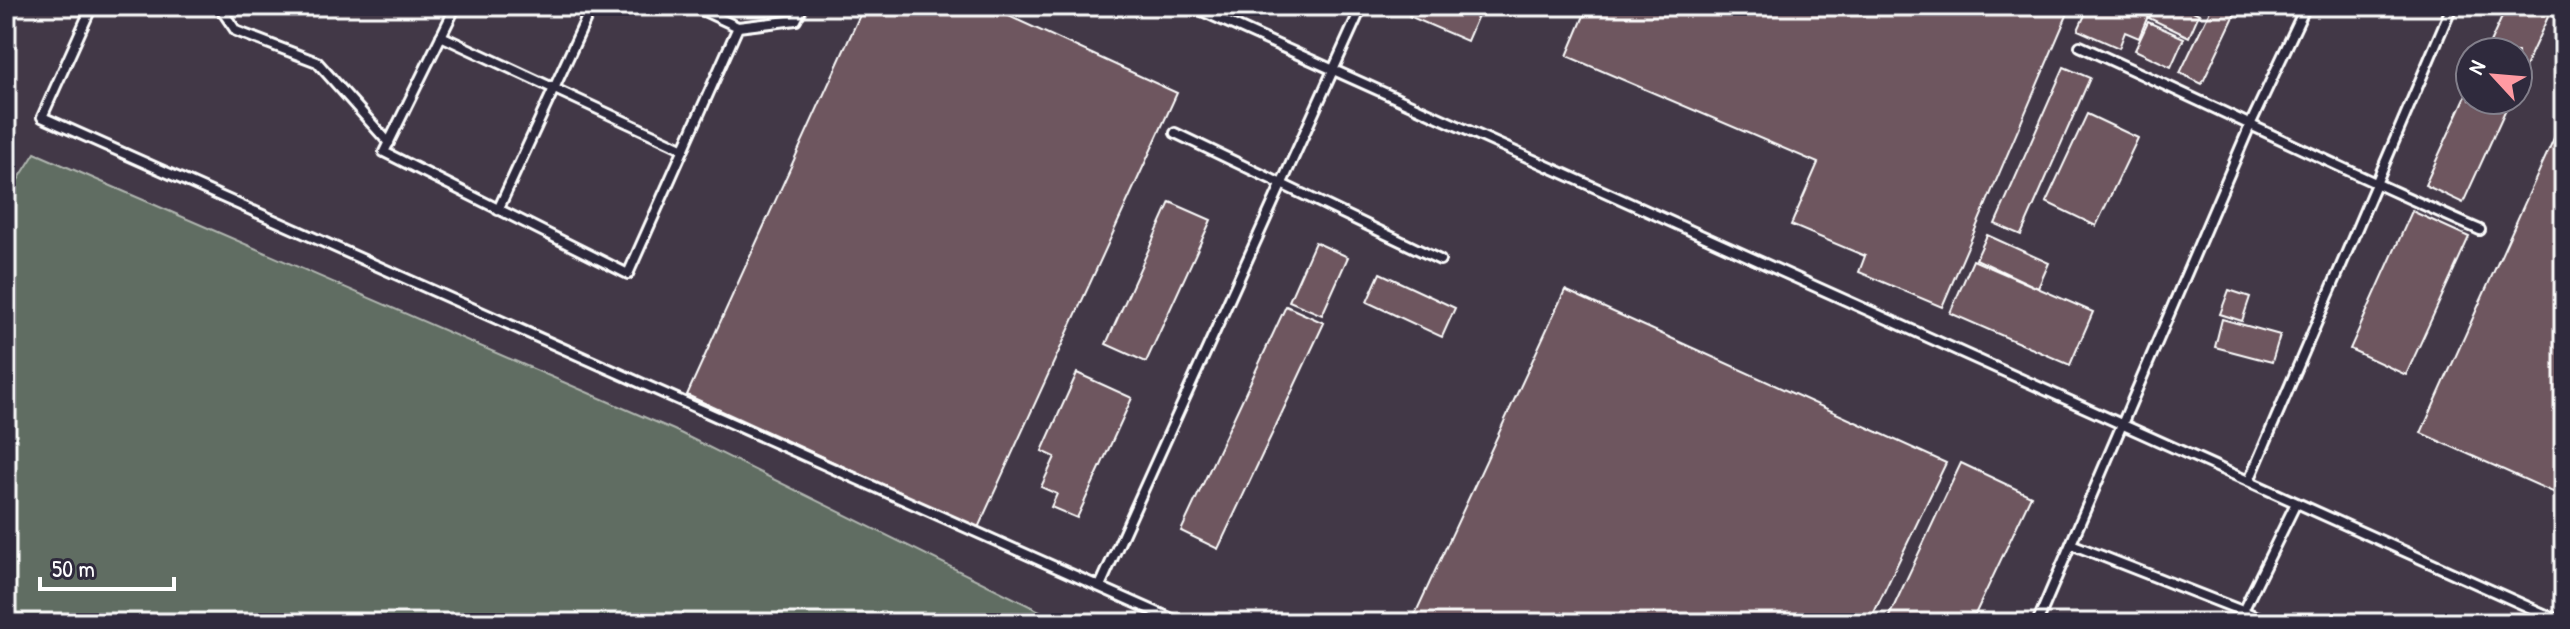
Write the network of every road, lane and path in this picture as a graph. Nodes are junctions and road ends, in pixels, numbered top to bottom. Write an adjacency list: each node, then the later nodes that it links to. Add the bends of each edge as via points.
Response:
1 (92, 6): 29 (lane, via 42,117)
2 (219, 6): 18 (lane, via 236,31 317,62)
3 (456, 6): 12 (lane)
4 (592, 6): 15 (lane)
5 (693, 6): 11 (lane)
6 (803, 6): 11 (lane, via 796,20)
7 (1191, 6): 14 (lane)
8 (1362, 6): 14 (lane)
9 (2306, 6): 16 (lane)
10 (2452, 6): 20 (lane)
11 (738, 27): 19 (lane)
12 (441, 36): 15 (lane); 18 (lane)
13 (2080, 46): 16 (lane)
14 (1334, 70): 21 (lane); 25 (lane)
15 (555, 86): 19 (lane); 22 (lane)
16 (2251, 123): 20 (lane); 25 (lane)
17 (1175, 133): 21 (lane)
18 (389, 143): 22 (lane, via 384,152)
19 (684, 149): 22 (lane, via 628,274)
20 (2374, 184): 23 (lane); 26 (lane)
21 (1282, 185): 24 (lane); 29 (lane)
22 (498, 210)
23 (2480, 230)
24 (1440, 260)
25 (2124, 424): 26 (lane); 28 (lane)
26 (2249, 481): 27 (lane)
27 (2296, 503): 30 (lane); 34 (lane)
28 (2071, 544): 30 (lane); 32 (lane)
29 (1100, 586): 31 (lane)
30 (2243, 611): 33 (lane)
31 (1181, 623)
32 (2037, 623)
33 (2273, 623)
34 (2564, 623)

